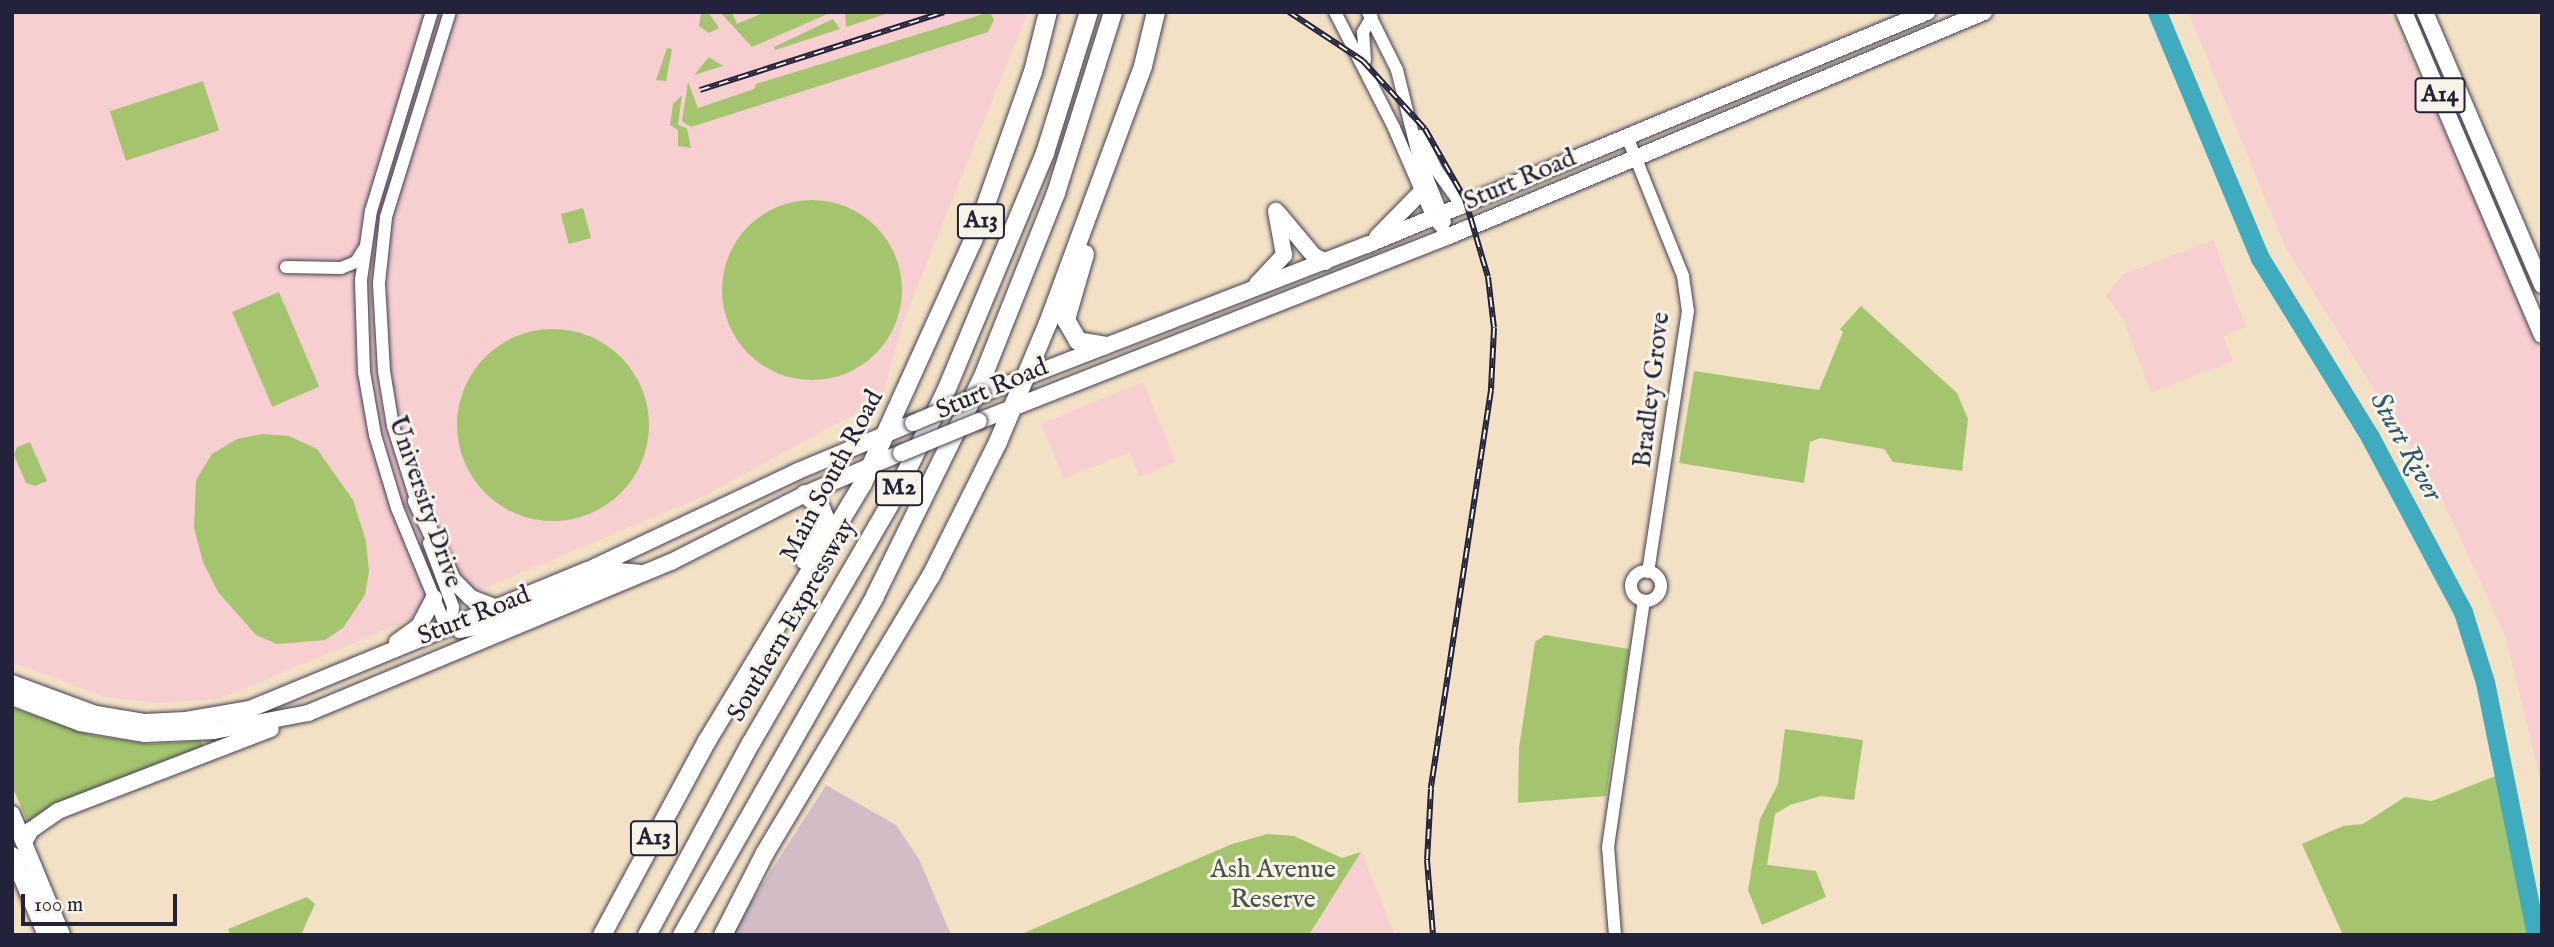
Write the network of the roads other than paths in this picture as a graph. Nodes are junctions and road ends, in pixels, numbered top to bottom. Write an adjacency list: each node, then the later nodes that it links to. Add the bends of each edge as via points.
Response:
1 (432, 12): 27 (street, University Drive, via 388,145)
2 (450, 12): 40 (street, University Drive, via 386,217 379,283 393,426)
3 (1081, 12): 16 (highway)
4 (1089, 12): 16 (highway, Southern Expressway / M2)
5 (1113, 12): 57 (highway, M2, via 1047,218 982,379 875,596)
6 (1156, 12): 24 (highway, via 1143,66)
7 (1335, 12): 14 (street)
8 (1927, 12): 18 (main road, Sturt Road)
9 (1984, 12): 19 (main road, Sturt Road)
10 (2404, 12): 23 (main road, A14)
11 (2425, 12): 20 (main road, A14)
12 (1048, 15): 37 (highway, Main South Road / A13, via 1018,118 974,241)
13 (1370, 15): 14 (street); 15 (street, via 1363,32); 17 (street, via 1392,57)
14 (1344, 25): 15 (street)
15 (1368, 72): 21 (street)
16 (1069, 78): 61 (highway, Southern Expressway / M2, via 1032,184 940,403 893,499)
17 (1409, 110): 22 (street, via 1432,163); 25 (street)
18 (1628, 139): 19 (street, Bradley Grove); 22 (main road, Sturt Road)
19 (1636, 159): 26 (main road, Sturt Road); 41 (street, Bradley Grove, via 1684,276 1688,312)
20 (2489, 166): 23 (main road); 31 (main road, A14)
21 (1422, 191): 25 (street); 28 (main road, via 1411,207)
22 (1462, 206): 25 (main road, Sturt Road)
23 (2488, 207): 33 (main road, A14)
24 (1089, 212): 34 (highway, via 1086,252 1066,320 1078,341); 35 (highway)
25 (1438, 216): 26 (street); 28 (main road, Sturt Road)
26 (1449, 236): 36 (main road, Sturt Road)
27 (366, 245): 30 (street, via 356,262 341,268); 43 (street, University Drive, via 361,280 368,399 385,472)
28 (1367, 245): 29 (main road, Sturt Road)
29 (1326, 262): 32 (main road, Sturt Road); 32 (main road, via 1314,256 1276,211 1283,258)
30 (286, 267)
31 (2542, 285)
32 (1247, 292): 34 (main road, Sturt Road)
33 (2542, 335)
34 (1105, 346): 35 (main road, Sturt Road)
35 (1024, 377): 36 (highway); 37 (main road, Sturt Road, bridge)
36 (1013, 407): 38 (main road, Sturt Road, bridge); 55 (highway, via 925,587)
37 (886, 434): 38 (highway, Main South Road / A13); 46 (main road, Sturt Road)
38 (871, 465): 39 (main road, Sturt Road); 45 (highway, Main South Road / A13)
39 (805, 494): 42 (main road, Sturt Road); 45 (highway, via 821,508 825,520 800,572)
40 (416, 501): 46 (main road, via 453,580 471,598); 47 (street, University Drive, via 453,607)
41 (1648, 572): 44 (street, via 1657,576 1661,587 1656,597); 44 (street, via 1635,576 1631,585 1633,594)
42 (643, 574): 47 (main road, via 618,571 475,629); 49 (main road, Sturt Road)
43 (434, 598): 47 (street, University Drive, via 444,622); 48 (main road, via 419,626)
44 (1644, 601): 66 (street, via 1608,847)
45 (794, 604): 60 (highway, Main South Road / A13, via 708,741)
46 (497, 608): 47 (main road, Sturt Road)
47 (452, 627): 48 (main road, Sturt Road); 49 (main road)
48 (378, 656): 50 (main road, Sturt Road, via 250,709 186,720 145,722 96,714)
49 (422, 663): 52 (main road, Sturt Road)
50 (12, 683)
51 (12, 697): 52 (main road, Sturt Road, via 80,723 145,734 214,731)
52 (308, 713): 54 (main road, via 58,811 31,830)
53 (12, 814): 54 (main road)
54 (24, 842): 59 (main road)
55 (765, 853): 64 (highway); 65 (highway)
56 (12, 855): 58 (main road)
57 (727, 862): 62 (highway, M2); 63 (highway)
58 (46, 935)
59 (62, 935)
60 (602, 935)
61 (645, 935)
62 (682, 935)
63 (694, 935)
64 (715, 935)
65 (723, 935)
66 (1615, 935)

